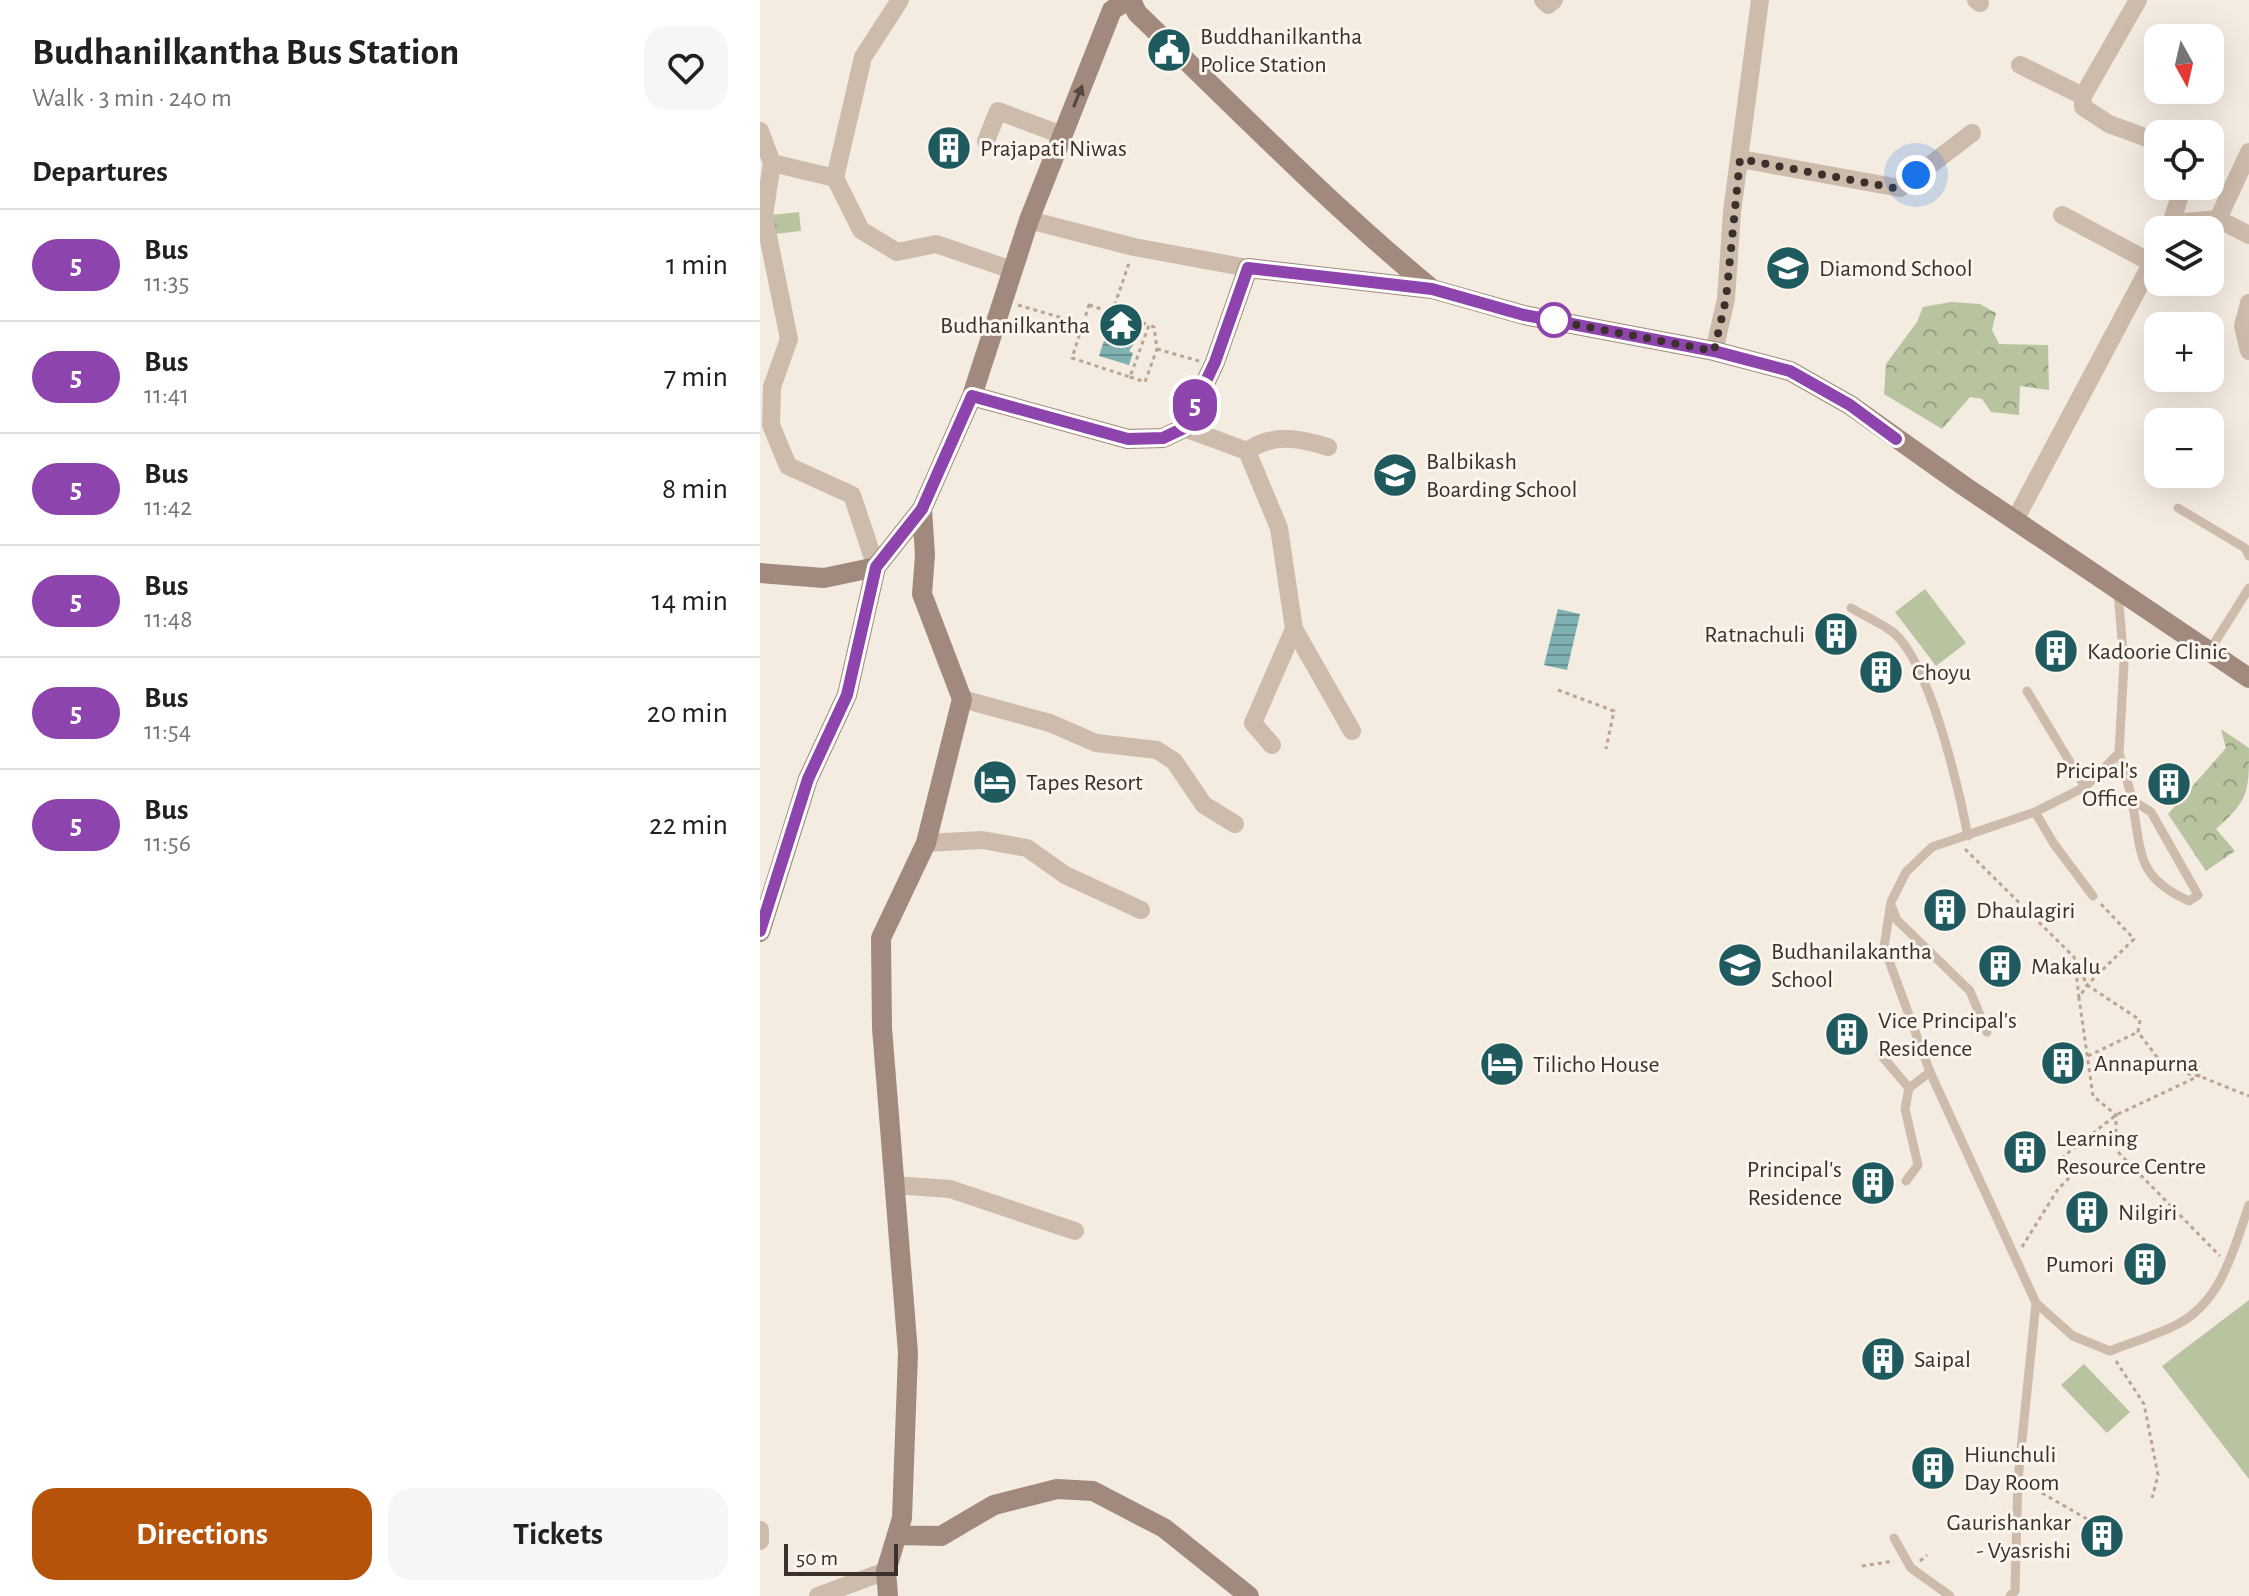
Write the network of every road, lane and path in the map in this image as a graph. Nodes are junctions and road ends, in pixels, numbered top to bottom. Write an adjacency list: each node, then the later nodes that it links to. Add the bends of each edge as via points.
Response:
1 (900, 0): 17 (street, via 863,57)
2 (1130, 0): 11 (street, one-way to 2, via 1112,10); 29 (street, via 1213,86)
3 (1543, 0): 4 (street, via 1548,5)
4 (1554, 0)
5 (1760, 0): 15 (street)
6 (2138, 0): 8 (street)
7 (2020, 65): 8 (street)
8 (2083, 96): 12 (street, via 2089,113)
9 (760, 131): 16 (street)
10 (1972, 133): 15 (street, via 1900,188)
11 (1062, 135): 13 (street, via 998,111); 21 (street)
12 (2144, 136)
13 (986, 141)
14 (2249, 152): 20 (street)
15 (1740, 159): 36 (street, via 1726,299)
16 (772, 163): 17 (street); 19 (street)
17 (835, 178): 27 (street, via 861,230 897,252 936,244)
18 (2062, 215): 24 (street)
19 (762, 216): 48 (street, via 789,339 772,387 771,425 788,466 852,495)
20 (2219, 216)
21 (1029, 220): 26 (street); 27 (street)
22 (2224, 222): 23 (street)
23 (2249, 235)
24 (2144, 252)
25 (1130, 260): 32 (path)
26 (1248, 268): 29 (street); 38 (street)
27 (1012, 270): 30 (street)
28 (2144, 278): 46 (street)
29 (1432, 289): 36 (street, via 1524,315)
30 (1002, 300): 33 (path); 40 (street)
31 (2249, 303): 37 (street, via 2243,326)
32 (1112, 313): 33 (path, via 1089,305); 34 (path)
33 (1083, 324): 39 (path, via 1072,358)
34 (1149, 325): 35 (path, via 1154,327); 39 (path)
35 (1157, 349): 38 (path); 39 (path, via 1145,382)
36 (1714, 351): 46 (street, via 1790,371 1850,405)
37 (2249, 351)
38 (1214, 365): 41 (street)
39 (1130, 377)
40 (972, 396): 41 (street, via 1128,439 1163,438); 45 (street)
41 (1184, 428): 43 (street)
42 (1328, 447): 43 (street, via 1277,438)
43 (1247, 451): 53 (street, via 1279,528)
44 (2178, 508): 47 (lane, via 2245,548)
45 (922, 509): 48 (street); 58 (street, via 922,594)
46 (2015, 520): 51 (street)
47 (2249, 556)
48 (876, 567): 49 (street, via 824,578); 72 (street, via 847,695 808,779)
49 (760, 573)
50 (2249, 588): 54 (lane)
51 (2118, 589): 54 (street); 62 (lane, via 2124,663)
52 (1851, 608): 67 (lane, via 1894,634 1917,666)
53 (1294, 629): 59 (street); 60 (street, via 1253,723)
54 (2210, 650): 55 (street)
55 (2249, 678)
56 (1558, 690): 61 (path, via 1614,711)
57 (2027, 691): 63 (lane)
58 (962, 699): 66 (street, via 1050,723 1096,743 1157,750 1174,761 1204,805); 68 (street)
59 (1352, 731)
60 (1272, 745)
61 (1606, 749)
62 (2119, 753): 63 (lane); 64 (lane)
63 (2085, 787): 65 (lane)
64 (2132, 800): 64 (lane, via 2151,812 2198,895 2189,901 2166,891 2141,861)
65 (2035, 812): 67 (lane); 69 (lane)
66 (1235, 824)
67 (1971, 835): 70 (lane, via 1932,847 1906,872); 73 (path, via 1977,844 1964,850)
68 (926, 843): 71 (street, via 982,840 1027,848 1065,875); 87 (street, via 881,938)
69 (2093, 896): 74 (path, via 2134,939)
70 (1891, 902): 76 (lane, via 1897,920 1970,991); 81 (lane, via 1884,947)
71 (1141, 910)
72 (760, 932)
73 (2074, 957): 74 (path); 75 (path)
74 (2087, 985): 75 (path); 77 (path, via 2140,1020)
75 (2079, 998): 79 (path)
76 (1987, 1032)
77 (2138, 1032): 79 (path); 82 (path, via 2166,1069)
78 (1881, 1055): 83 (lane)
79 (2088, 1056): 85 (path, via 2093,1096)
80 (2198, 1061): 82 (path)
81 (1930, 1072): 83 (lane); 90 (lane)
82 (2199, 1076): 84 (path); 85 (path)
83 (1909, 1088): 86 (lane, via 1905,1109 1918,1165)
84 (2249, 1096)
85 (2116, 1115): 90 (path, via 2064,1156 2071,1176); 91 (path, via 2116,1150)
86 (1906, 1181)
87 (894, 1185): 89 (street, via 950,1189); 98 (street, via 908,1353)
88 (2249, 1205): 91 (lane)
89 (1075, 1231)
90 (2014, 1259): 92 (lane)
91 (2228, 1264): 93 (lane, via 2210,1298 2180,1323)
92 (2036, 1303): 93 (lane, via 2073,1336); 94 (lane)
93 (2110, 1351): 95 (path, via 2144,1404 2158,1475)
94 (2018, 1479): 96 (path); 108 (lane, via 2015,1591)
95 (2152, 1498)
96 (2087, 1519)
97 (760, 1530): 100 (street)
98 (899, 1535): 103 (street); 106 (street, via 941,1536 994,1505 1057,1489 1093,1491 1164,1528)
99 (1894, 1538): 101 (lane)
100 (760, 1541)
101 (1906, 1559): 102 (path); 107 (lane)
102 (1862, 1566)
103 (886, 1571): 104 (street); 105 (street)
104 (818, 1596)
105 (888, 1596)
106 (1249, 1596)
107 (1950, 1596)
108 (2010, 1596)

